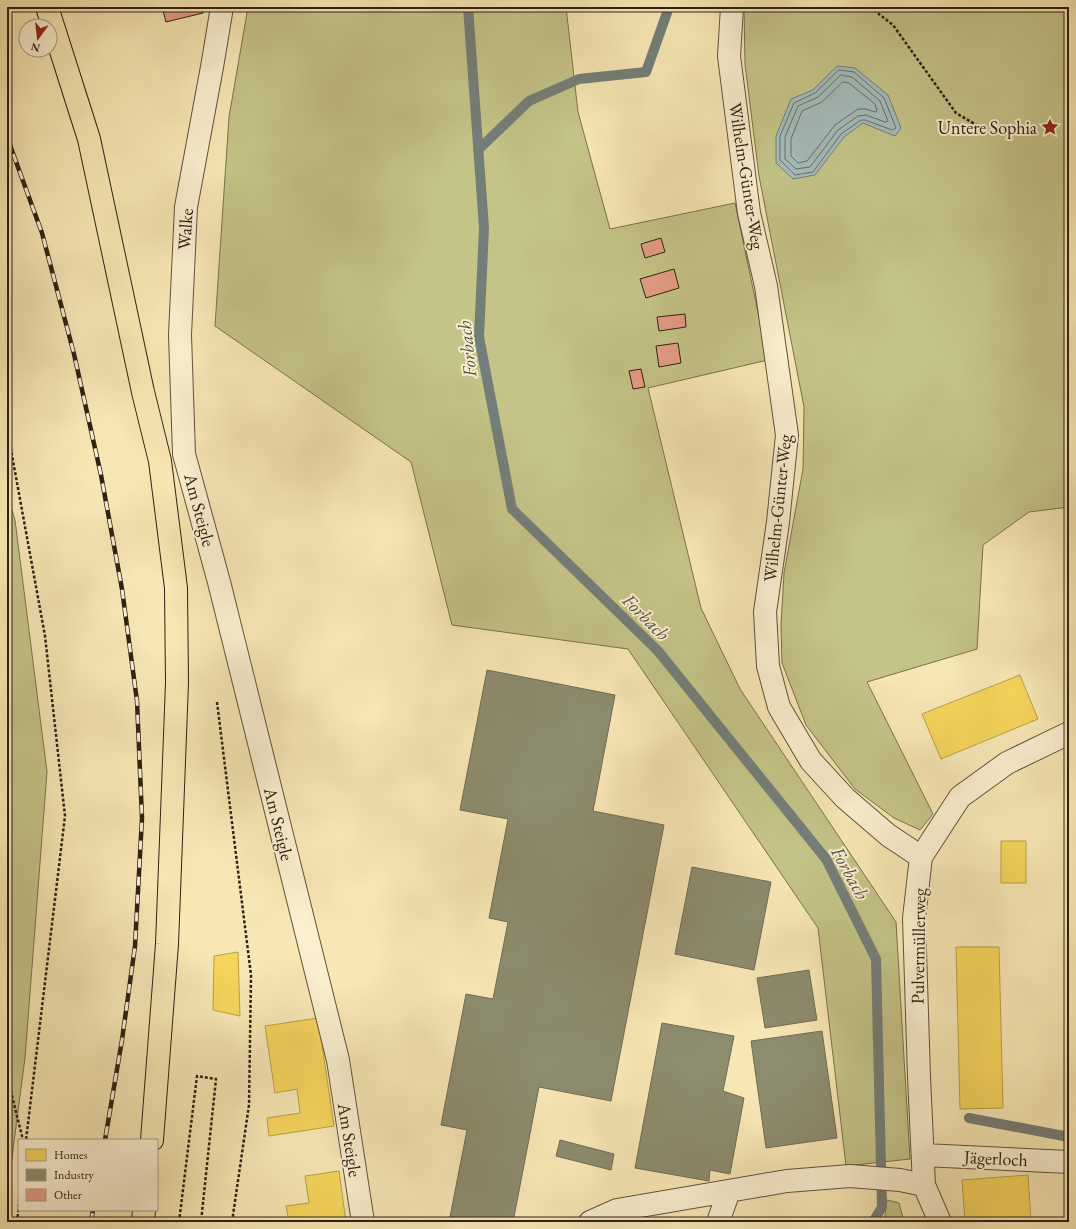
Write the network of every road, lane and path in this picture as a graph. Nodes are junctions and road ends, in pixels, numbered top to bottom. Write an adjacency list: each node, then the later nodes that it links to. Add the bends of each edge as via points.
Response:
1 (47, 7): 8 (main road, via 89,138)
2 (222, 7): 7 (street, Walke, via 186,206 180,334)
3 (732, 7): 11 (street, Wilhelm-Günter-Weg, via 729,56 745,182 749,213 766,286 787,434 765,612 768,666 779,707 810,761 845,798 888,835)
4 (870, 7): 5 (path, via 893,25 956,113 985,130)
5 (1003, 130)
6 (7, 428): 13 (path, via 45,636 65,816)
7 (184, 454): 8 (street, Am Steigle); 27 (street, Am Steigle, via 219,582 338,1060)
8 (160, 461): 15 (main road, via 176,588 177,683 167,944)
9 (217, 699): 26 (path, via 251,975 249,1105)
10 (1069, 732): 11 (street, Pulvermüllerweg, via 1007,763 960,797)
11 (921, 857): 16 (street, Pulvermüllerweg, via 914,918)
12 (7, 1076): 14 (path)
13 (24, 1139)
14 (24, 1139)
15 (152, 1139)
16 (923, 1155): 17 (street, Jägerloch); 18 (street, Pulvermüllerweg)
17 (1069, 1162)
18 (924, 1186): 19 (street, via 900,1180 850,1176 787,1181); 30 (street)
19 (729, 1191): 28 (street, via 617,1210); 29 (street)
20 (18, 1211): 22 (path)
21 (144, 1211): 23 (main road)
22 (17, 1222)
23 (143, 1222)
24 (179, 1222): 25 (path, via 197,1076 216,1079)
25 (201, 1222)
26 (232, 1222)
27 (363, 1222)
28 (590, 1222)
29 (718, 1222)
30 (940, 1222)

